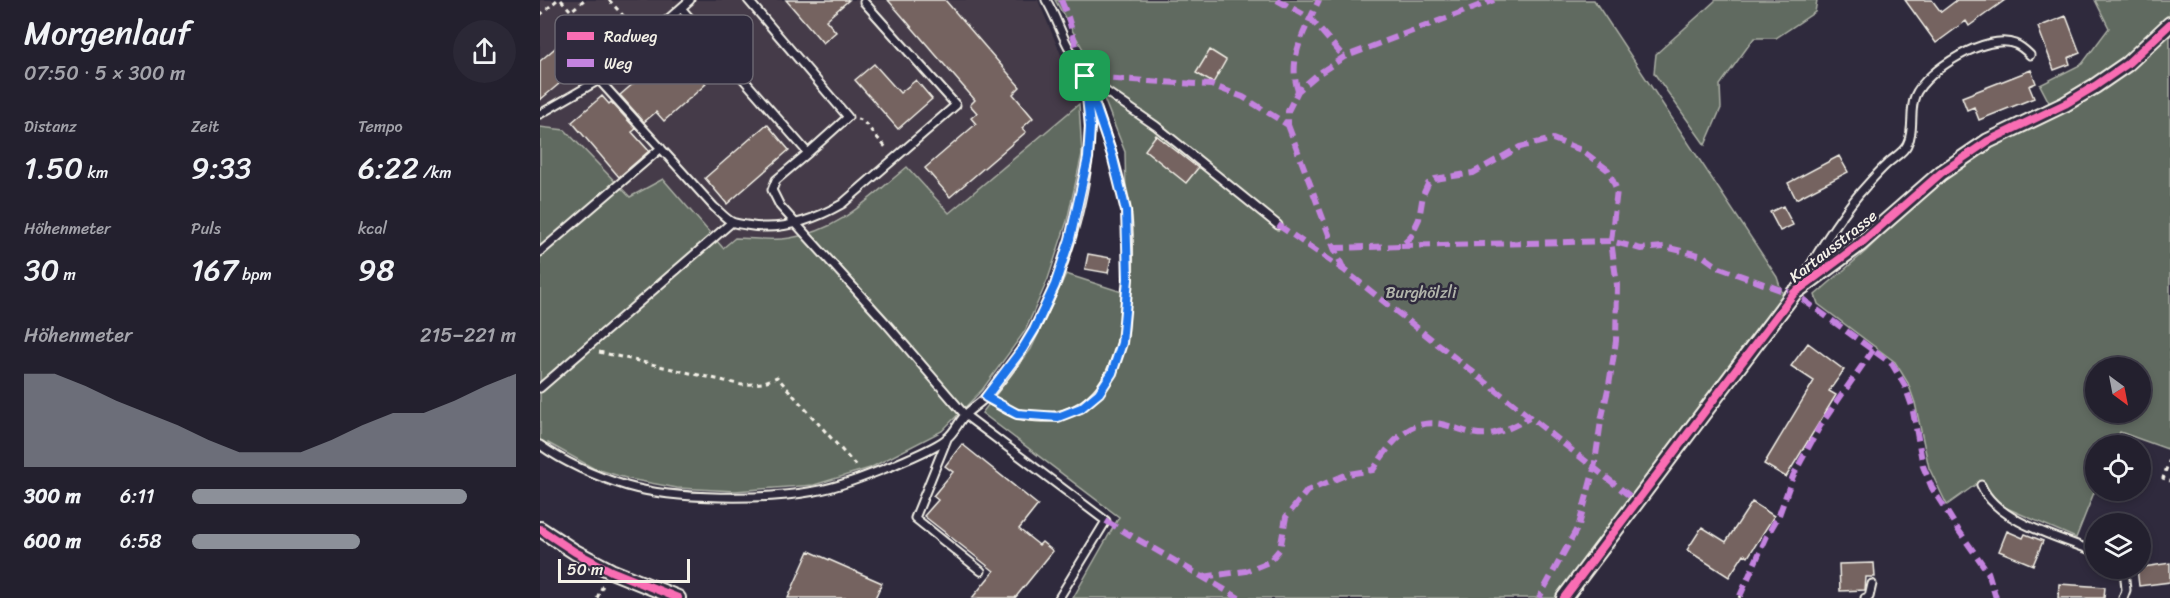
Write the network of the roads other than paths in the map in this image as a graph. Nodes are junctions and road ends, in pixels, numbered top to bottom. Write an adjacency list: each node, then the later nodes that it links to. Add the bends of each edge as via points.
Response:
1 (690, 0): 5 (lane)
2 (748, 0): 16 (lane, via 848,117)
3 (1046, 0): 10 (lane)
4 (864, 2): 18 (lane, via 956,105 842,204)
5 (681, 8): 6 (lane); 7 (lane)
6 (673, 15)
7 (687, 15)
8 (2170, 24): 21 (street, Kartausstrasse, via 2127,64 2095,86 1988,141 1941,173 1860,244)
9 (2031, 55): 21 (lane, via 2015,44 1999,42 1978,47 1930,76 1916,93 1911,107 1907,146 1858,195)
10 (1085, 76): 19 (lane, via 1156,126); 23 (lane, via 1090,127 1088,158 1070,239 1034,330); 23 (lane, via 1126,211 1128,279 1122,343 1112,373 1099,393 1081,408 1058,417 1017,414)
11 (592, 84): 14 (lane)
12 (603, 84): 15 (lane)
13 (748, 84): 16 (lane)
14 (540, 114)
15 (661, 148): 17 (lane); 20 (lane)
16 (808, 153): 18 (lane, via 776,180 772,190 780,206)
17 (732, 222): 18 (lane, via 752,226); 22 (lane)
18 (797, 224): 24 (lane)
19 (1278, 225)
20 (540, 252)
21 (1794, 293): 35 (street, Kartausstrasse)
22 (540, 388)
23 (986, 397): 24 (lane)
24 (965, 415): 25 (lane); 34 (lane, via 1106,521)
25 (947, 439): 26 (lane, via 865,477 816,491 731,496 678,494 629,486 592,473); 30 (lane, via 915,518)
26 (540, 445)
27 (1981, 485): 29 (lane, via 1986,496 2014,519)
28 (540, 529): 33 (street, via 611,571)
29 (2085, 548)
30 (981, 571)
31 (2125, 579): 37 (lane)
32 (1872, 584): 36 (lane, via 1869,597)
33 (678, 598)
34 (1059, 598)
35 (1564, 598)
36 (1865, 598)
37 (2123, 598)

